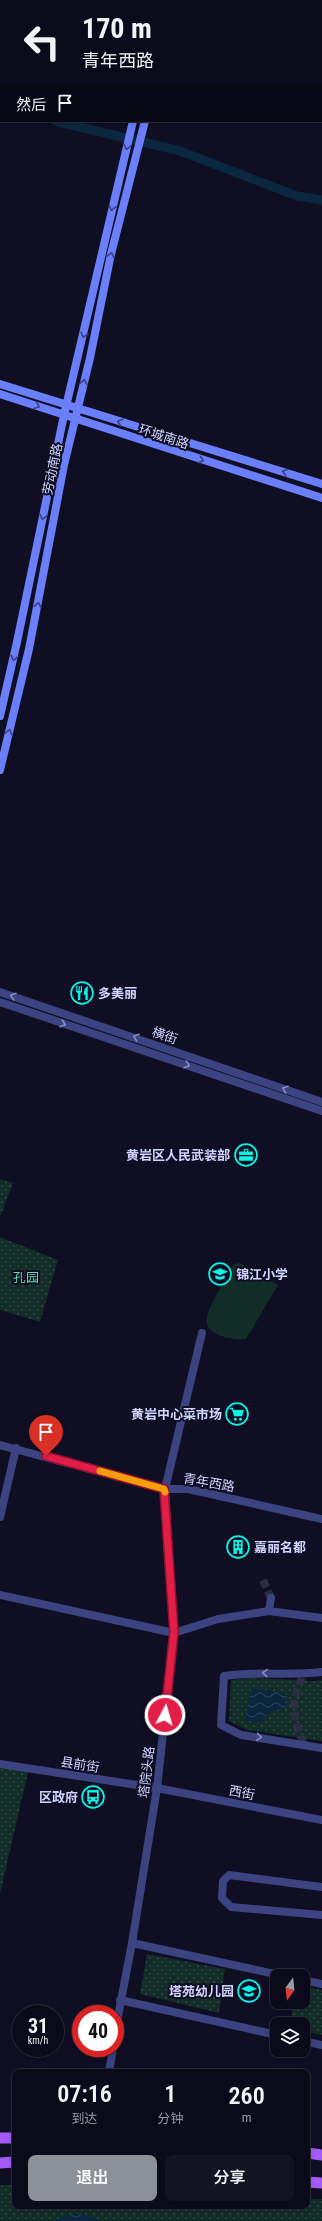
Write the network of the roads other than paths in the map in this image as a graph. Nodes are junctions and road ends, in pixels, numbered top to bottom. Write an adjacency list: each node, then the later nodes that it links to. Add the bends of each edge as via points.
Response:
1 (133, 123): 5 (main road, 劳动南路, one-way to 5)
2 (144, 124): 6 (main road, 劳动南路, one-way to 2, via 111,254)
3 (0, 384): 5 (main road)
4 (0, 394): 7 (main road, 环城南路, one-way to 7)
5 (66, 404): 6 (main road); 7 (main road, 劳动南路)
6 (78, 408): 8 (main road, 劳动南路); 9 (main road, one-way to 6)
7 (64, 415): 8 (main road, 环城南路); 11 (main road, 劳动南路, one-way to 11)
8 (75, 420): 10 (main road, 环城南路, one-way to 10); 12 (main road, 劳动南路, one-way to 8, via 29,649)
9 (322, 484)
10 (322, 498)
11 (0, 716)
12 (0, 770)
13 (0, 992): 15 (street, 横街, one-way to 13)
14 (0, 1002): 16 (street, 横街, one-way to 16)
15 (266, 1082): 16 (street); 17 (street, 横街, one-way to 15)
16 (263, 1091): 18 (street, 横街)
17 (322, 1102)
18 (322, 1111)
19 (202, 1333): 22 (street, 塔院头路)
20 (0, 1445): 21 (street, 青年西路)
21 (16, 1448): 22 (street, 青年西路); 23 (street)
22 (164, 1489): 24 (street, 青年西路, via 188,1489); 29 (street, 塔院头路)
23 (0, 1517)
24 (322, 1518)
25 (0, 1595): 29 (street)
26 (271, 1598): 27 (street)
27 (269, 1611): 28 (street); 29 (street, via 218,1619)
28 (322, 1618)
29 (174, 1632): 33 (street, 塔院头路)
30 (322, 1672): 31 (street, one-way to 31, via 249,1672 224,1676 221,1725 241,1735)
31 (322, 1748)
32 (0, 1764): 33 (street, 县前街)
33 (157, 1788): 34 (street, 西街); 37 (street, 塔院头路)
34 (322, 1820)
35 (322, 1887): 36 (street, via 229,1875 224,1881 222,1898 231,1907)
36 (322, 1915)
37 (132, 1943): 38 (street); 41 (street, 塔院头路)
38 (270, 1973)
39 (310, 1981): 40 (street)
40 (322, 1984)
41 (120, 2000): 42 (street, 塔院头路); 43 (street)
42 (119, 2005)
43 (270, 2033)
44 (310, 2042): 45 (street)
45 (322, 2045)
46 (112, 2057): 47 (street)
47 (110, 2069)
48 (0, 2138): 49 (main road)
49 (12, 2138)
50 (310, 2153): 51 (main road)
51 (322, 2155)
52 (12, 2162): 53 (main road)
53 (0, 2163)
54 (310, 2182): 55 (main road)
55 (322, 2183)

